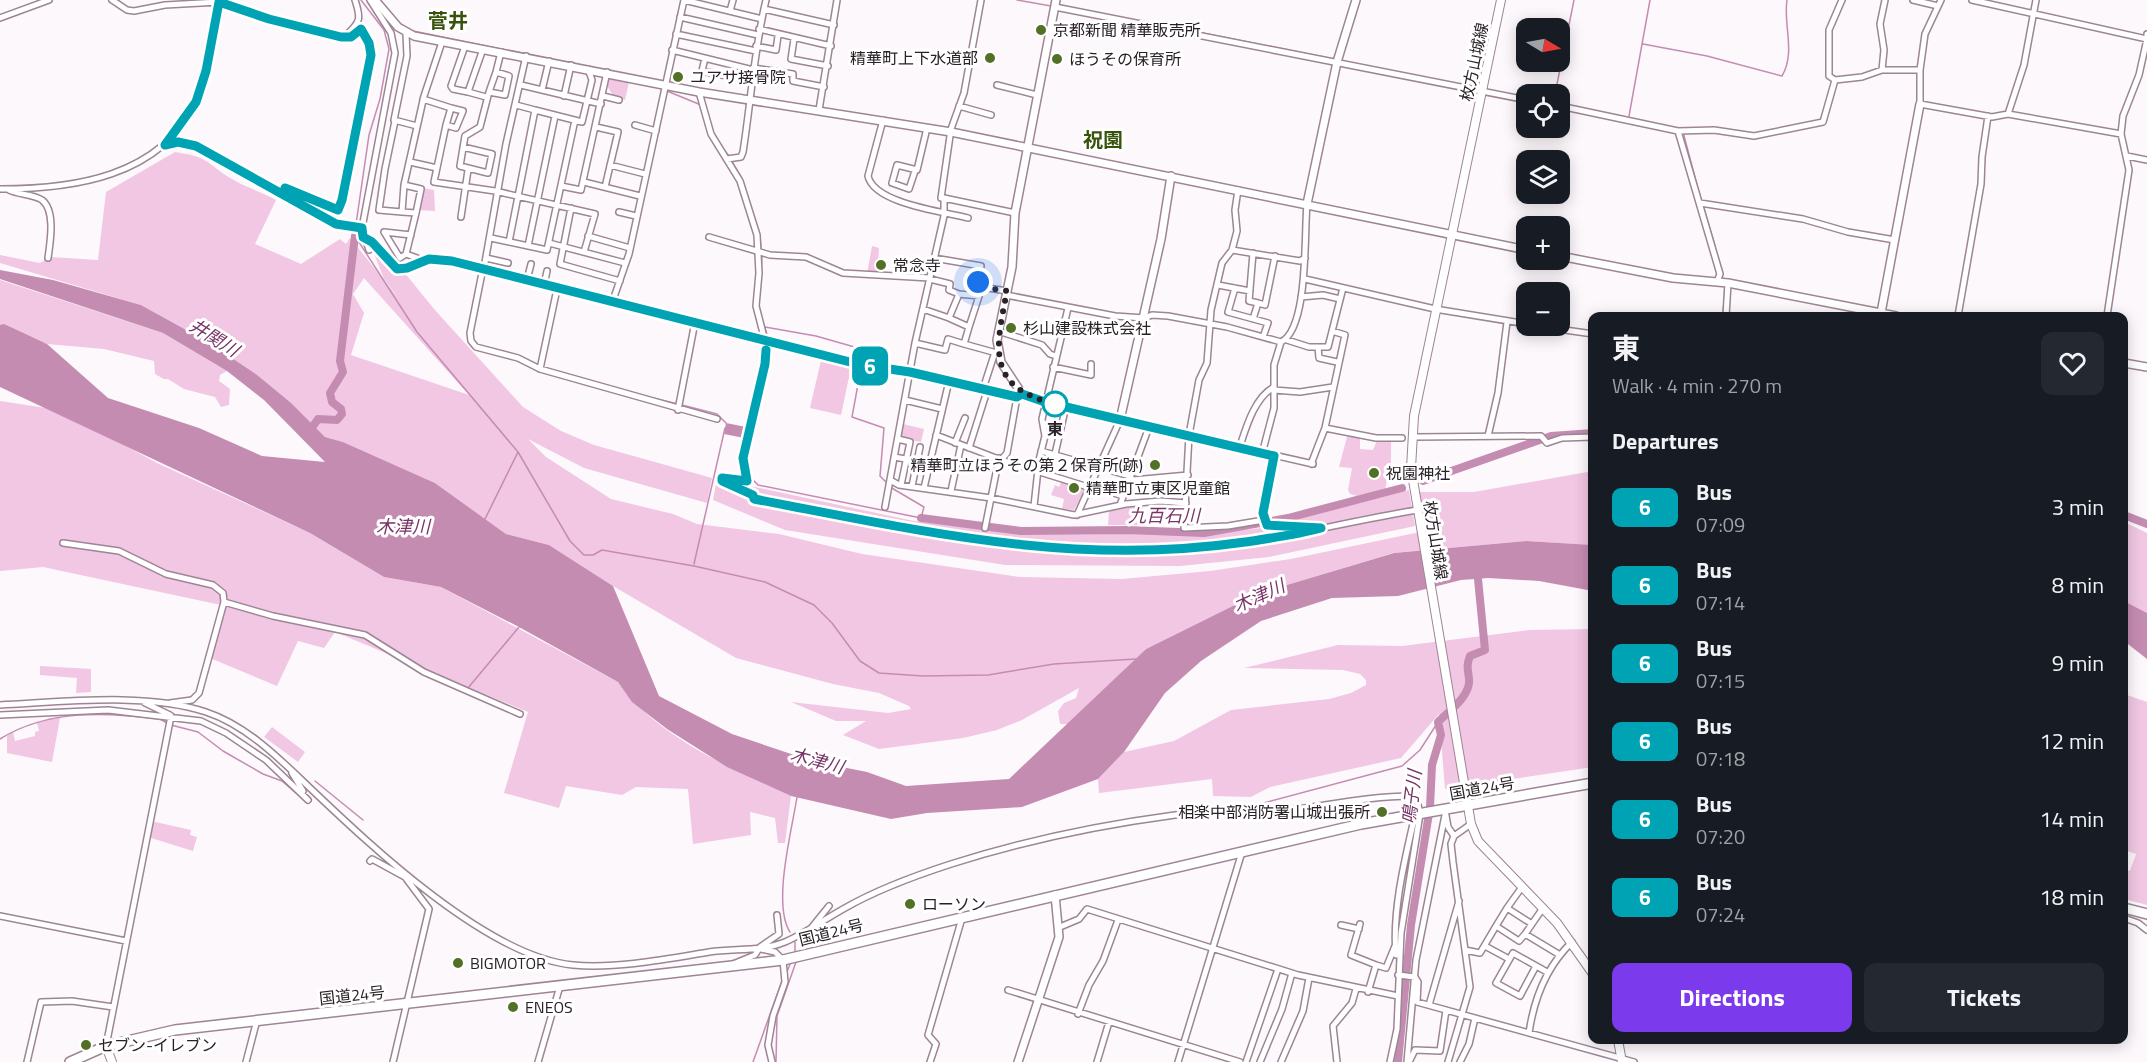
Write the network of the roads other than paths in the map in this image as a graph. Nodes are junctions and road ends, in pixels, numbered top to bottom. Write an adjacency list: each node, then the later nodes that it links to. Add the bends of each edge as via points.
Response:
1 (49, 0): 26 (street)
2 (112, 0): 19 (street, via 131,11)
3 (355, 0): 33 (street, via 361,19)
4 (370, 0): 137 (street, via 391,33 395,53)
5 (375, 0): 30 (street)
6 (684, 0): 23 (street); 25 (street)
7 (733, 0): 23 (street)
8 (766, 0): 22 (street)
9 (837, 0): 28 (street)
10 (981, 0): 78 (street)
11 (1356, 0): 47 (street)
12 (1501, 0): 63 (main road, 枚方山城線)
13 (1842, 0): 56 (street, via 1829,30 1829,76)
14 (1885, 0): 52 (street, via 1880,24)
15 (1913, 0): 21 (street)
16 (1972, 0): 24 (street)
17 (2036, 0): 24 (street)
18 (219, 1): 19 (street); 33 (street, via 294,26); 99 (street, via 196,102)
19 (153, 3)
20 (1055, 3): 47 (street); 67 (street)
21 (1940, 3): 53 (street, via 1925,34)
22 (764, 9): 27 (street); 28 (street)
23 (730, 11): 27 (street)
24 (2034, 14): 36 (street); 83 (street, via 2024,65)
25 (680, 17): 29 (street); 31 (street)
26 (0, 18)
27 (762, 19): 29 (street)
28 (834, 25): 39 (street)
29 (759, 32): 34 (street); 41 (street)
30 (406, 34): 37 (street); 89 (street, via 407,56)
31 (676, 34): 41 (street); 42 (street)
32 (2147, 34): 36 (street)
33 (346, 35): 117 (street, via 351,37 361,29 371,55 342,200 338,210)
34 (778, 36): 35 (street); 41 (street, via 776,50)
35 (794, 39): 39 (street); 49 (street, via 791,59)
36 (2147, 39): 98 (street, via 2139,75 2122,116)
37 (442, 42): 38 (street); 72 (street)
38 (465, 46): 40 (street); 64 (street, via 451,86)
39 (831, 46): 49 (street)
40 (483, 49): 43 (street); 64 (street)
41 (756, 49): 51 (street)
42 (672, 50): 45 (street); 58 (street)
43 (501, 52): 44 (street); 54 (street)
44 (526, 57): 46 (street); 60 (street)
45 (705, 58): 51 (street); 57 (street, via 702,71)
46 (549, 61): 48 (street); 62 (street)
47 (1337, 62): 63 (street); 127 (street)
48 (571, 65): 50 (street); 68 (street)
49 (828, 66): 61 (street)
50 (588, 69): 55 (street); 74 (street, via 592,80)
51 (753, 69): 57 (street); 61 (street, via 793,74 793,81)
52 (1882, 70): 53 (street); 56 (street)
53 (1920, 70): 75 (street)
54 (496, 72): 66 (street); 66 (street, via 509,76 507,93)
55 (607, 75): 58 (street); 69 (street)
56 (1835, 80): 96 (street, via 1823,122 1754,136 1714,130)
57 (752, 81): 70 (street)
58 (667, 84): 65 (street); 95 (street)
59 (997, 84): 67 (street)
60 (521, 85): 62 (street); 76 (street)
61 (824, 87): 82 (street)
62 (542, 90): 68 (street)
63 (1482, 90): 71 (street); 139 (main road, 枚方山城線)
64 (468, 92): 66 (street)
65 (699, 92): 70 (street); 103 (street, via 711,134)
66 (487, 94): 100 (street, via 480,128 466,135)
67 (1037, 95): 101 (street)
68 (564, 96): 74 (street)
69 (603, 96): 73 (street); 77 (street)
70 (752, 98): 82 (street); 103 (street, via 741,157)
71 (1516, 98)
72 (423, 99): 79 (street); 91 (street)
73 (619, 100)
74 (587, 101): 77 (street); 87 (street, via 582,122)
75 (1920, 104): 86 (street); 144 (street)
76 (516, 105): 81 (street); 120 (street)
77 (601, 105): 93 (street)
78 (959, 106): 84 (street); 97 (street)
79 (451, 108): 92 (street); 92 (street, via 463,111 456,128)
80 (1570, 108): 96 (street)
81 (535, 110): 85 (street); 121 (street)
82 (819, 110): 88 (street)
83 (2008, 114): 86 (street); 98 (street)
84 (991, 115)
85 (555, 116): 87 (street); 124 (street)
86 (1988, 116): 195 (street, via 1981,184)
87 (575, 120): 115 (street)
88 (883, 120): 94 (street); 131 (street, via 869,181 890,197)
89 (395, 122): 91 (street); 129 (street, via 380,210)
90 (635, 125): 95 (street)
91 (417, 126): 105 (street)
92 (446, 126): 107 (street)
93 (596, 127): 106 (street, via 618,132); 112 (street)
94 (927, 128): 97 (street); 109 (street)
95 (656, 131): 110 (street)
96 (1678, 131): 125 (street)
97 (951, 132): 101 (street); 123 (street)
98 (2121, 134): 102 (street)
99 (165, 145): 118 (street, via 108,177 54,187); 137 (street, via 178,142 205,149 336,224)
100 (463, 147): 108 (street, via 460,166); 108 (street, via 492,154 488,173)
101 (1029, 148): 111 (street); 133 (street)
102 (2127, 156): 104 (street); 196 (street, via 2128,174)
103 (727, 159): 152 (street, via 740,181)
104 (2147, 160)
105 (410, 162): 107 (street); 113 (street)
106 (610, 165): 110 (street); 116 (street)
107 (437, 168): 114 (street, via 433,185)
108 (468, 170): 114 (street)
109 (915, 171): 109 (street, via 897,165 892,183 909,189)
110 (645, 174): 122 (street)
111 (1171, 176): 119 (street); 198 (street)
112 (584, 182): 115 (street, via 581,190); 116 (street)
113 (404, 185): 129 (street); 132 (street, via 421,189)
114 (465, 186): 120 (street); 135 (street)
115 (561, 186): 126 (street)
116 (604, 187): 122 (street)
117 (285, 188)
118 (3, 189): 158 (street, via 40,199 47,207)
119 (1238, 190): 127 (street); 153 (street, via 1237,231)
120 (498, 192): 121 (street); 143 (street)
121 (518, 196): 124 (street); 145 (street)
122 (640, 196): 134 (street)
123 (944, 198): 131 (street); 133 (street)
124 (537, 200): 126 (street); 147 (street)
125 (1700, 203): 144 (street, via 1803,219); 173 (street, via 1720,274)
126 (557, 204): 128 (street); 146 (street)
127 (1307, 204): 139 (street); 161 (street)
128 (570, 208): 140 (street, via 595,214); 148 (street)
129 (402, 212): 132 (street)
130 (619, 212): 134 (street)
131 (944, 212): 136 (street); 160 (street)
132 (416, 213): 138 (street)
133 (1015, 213): 182 (street, via 1014,252)
134 (636, 216): 149 (street)
135 (461, 217)
136 (968, 218)
137 (362, 228): 141 (street)
138 (411, 235): 156 (street); 156 (street, via 384,232 400,258)
139 (1450, 235): 150 (street); 191 (main road, 枚方山城線)
140 (588, 236): 149 (street); 154 (street)
141 (363, 237): 151 (street); 163 (street, via 397,269)
142 (709, 237): 152 (street)
143 (491, 238): 145 (street); 159 (street)
144 (1895, 240): 194 (street)
145 (509, 242): 147 (street)
146 (549, 243): 147 (street, via 547,250); 148 (street)
147 (528, 246)
148 (562, 246): 154 (street); 172 (street, via 560,264)
149 (630, 248): 165 (street)
150 (1516, 248)
151 (369, 250)
152 (759, 250): 169 (street, via 770,255 806,257 843,273); 210 (street, via 756,306)
153 (1232, 250): 155 (street); 176 (street, via 1222,263)
154 (584, 252): 165 (street)
155 (1253, 253): 157 (street); 181 (street)
156 (406, 254): 163 (street)
157 (1275, 256): 161 (street, via 1300,261); 188 (street, via 1265,305)
158 (48, 258)
159 (486, 258): 164 (street); 167 (street)
160 (934, 258): 169 (street); 177 (street, via 981,266 978,282)
161 (1305, 258): 170 (street)
162 (1570, 258): 173 (street, via 1673,278)
163 (425, 261): 167 (street, via 440,259)
164 (508, 263)
165 (626, 263): 172 (street)
166 (531, 264): 171 (street)
167 (484, 268): 171 (street); 222 (street, via 471,341 476,347 518,358)
168 (547, 271): 175 (street)
169 (930, 279): 183 (street, via 950,284 949,290); 190 (street)
170 (1305, 279): 179 (street); 185 (street)
171 (527, 280): 175 (street)
172 (620, 281): 187 (street)
173 (1717, 282): 174 (street)
174 (1728, 283): 192 (street); 193 (street)
175 (544, 285): 180 (street)
176 (1218, 285): 178 (street); 203 (street)
177 (982, 287): 182 (street); 184 (street)
178 (1235, 288): 181 (street); 199 (street, via 1228,312)
179 (1343, 288): 186 (street); 191 (street)
180 (557, 289): 187 (street); 222 (street)
181 (1250, 291): 188 (street, via 1249,301)
182 (1006, 293): 189 (street); 205 (street)
183 (959, 294): 184 (street); 197 (street)
184 (979, 296): 204 (street)
185 (1301, 297): 186 (street, via 1323,295); 211 (street)
186 (1340, 299): 206 (street)
187 (612, 303): 200 (street)
188 (1258, 303): 199 (street)
189 (1068, 308): 198 (street); 216 (street)
190 (923, 309): 197 (street); 212 (street)
191 (1435, 309): 201 (street); 275 (main road, 枚方山城線, via 1411,435 1411,468)
192 (1726, 312)
193 (1871, 312)
194 (1881, 312)
195 (1959, 312)
196 (2108, 312)
197 (949, 318): 204 (street)
198 (1144, 318): 203 (street, via 1168,316); 236 (street)
199 (1253, 319): 209 (street, via 1268,323)
200 (695, 322): 210 (street); 233 (street)
201 (1507, 322): 202 (street); 240 (street)
202 (1516, 323)
203 (1208, 325): 209 (street); 242 (street, via 1208,363 1199,380)
204 (969, 327): 213 (street)
205 (998, 331): 215 (street); 216 (street, via 1042,345)
206 (1332, 331): 214 (street, via 1328,347); 217 (street, via 1345,335)
207 (1570, 331): 208 (street)
208 (1588, 333)
209 (1263, 337): 211 (street)
210 (765, 341): 223 (street, via 862,365); 279 (street, via 765,364 743,458 747,481 722,478 754,499 927,532 1064,549 1161,552)
211 (1284, 341): 214 (street); 226 (street, via 1274,365)
212 (915, 343): 213 (street, via 945,350 948,339); 223 (street)
213 (964, 344): 215 (street)
214 (1318, 347): 217 (street, via 1319,358)
215 (995, 351): 227 (street); 228 (street)
216 (1056, 356): 220 (street)
217 (1337, 362): 225 (street)
218 (1091, 364): 220 (street, via 1091,375)
219 (2128, 364): 221 (street)
220 (1053, 367): 230 (street)
221 (2147, 367)
222 (540, 369): 233 (street)
223 (910, 372): 224 (street); 229 (street)
224 (949, 381): 227 (street); 232 (street)
225 (1333, 387): 226 (street, via 1300,392); 238 (street)
226 (1274, 389): 249 (street, via 1262,395); 252 (street, via 1273,417)
227 (985, 390): 228 (street); 248 (street)
228 (1020, 395): 230 (street); 256 (street, via 1007,453)
229 (905, 400): 232 (street); 245 (street)
230 (1045, 402): 231 (street); 250 (street)
231 (1066, 406): 236 (street); 251 (street)
232 (942, 409): 239 (street)
233 (678, 410): 235 (street)
234 (964, 418): 246 (street)
235 (717, 419)
236 (1120, 420): 237 (street); 259 (street)
237 (1149, 427): 242 (street); 262 (street)
238 (1325, 428): 244 (street, via 1376,438); 253 (street, via 1312,464)
239 (936, 435): 246 (street); 258 (street)
240 (1488, 436): 241 (street, via 1541,436 1547,443); 243 (street)
241 (1588, 436)
242 (1190, 437): 249 (street); 261 (street)
243 (1416, 437)
244 (1402, 438)
245 (898, 439): 254 (street); 255 (street, via 910,442)
246 (958, 444): 248 (street); 268 (street)
247 (920, 447): 257 (street)
248 (969, 448): 256 (street)
249 (1239, 449): 252 (street)
250 (1041, 451): 251 (street); 260 (street)
251 (1055, 454): 259 (street)
252 (1262, 454): 253 (street)
253 (1274, 456): 277 (street)
254 (894, 457): 255 (street); 263 (street)
255 (906, 459): 257 (street); 264 (street)
256 (1000, 459): 260 (street); 270 (street)
257 (918, 461): 258 (street); 265 (street)
258 (929, 464): 267 (street)
259 (1098, 466): 262 (street); 266 (street)
260 (1037, 470): 266 (street); 273 (street)
261 (1188, 475): 262 (street, via 1134,480); 271 (street)
262 (1130, 476): 269 (street)
263 (890, 480): 264 (street); 274 (street)
264 (901, 485): 265 (street)
265 (912, 486): 267 (street)
266 (1089, 486): 269 (street); 276 (street)
267 (924, 488): 268 (street)
268 (951, 491): 270 (street)
269 (1123, 496): 272 (street)
270 (991, 498): 273 (street); 278 (street)
271 (1186, 502): 272 (street); 277 (street, via 1184,528)
272 (1120, 505): 276 (street)
273 (1034, 506): 276 (street)
274 (885, 507)
275 (1418, 511): 279 (street); 290 (main road, 枚方山城線)
276 (1077, 514)
277 (1264, 520): 279 (street, via 1272,527)
278 (985, 528)
279 (1321, 528)
280 (63, 543): 281 (street, via 120,552 166,574 213,585 223,593)
281 (224, 602): 284 (street, via 198,695 192,700); 285 (street, via 365,635 424,672)
282 (145, 703): 283 (street, via 107,700); 284 (street); 287 (street)
283 (0, 705)
284 (163, 705): 288 (street, via 201,710 220,718)
285 (520, 714)
286 (0, 715): 287 (street, via 108,710)
287 (171, 716): 288 (street, via 201,721 226,733 266,760 308,800); 318 (street)
288 (292, 770): 297 (street)
289 (1588, 784): 290 (highway, 国道24号)
290 (1466, 804): 291 (highway, 国道24号); 293 (main road, 枚方山城線)
291 (1445, 811): 292 (highway, 国道24号); 294 (street); 337 (street)
292 (1418, 814): 295 (highway, 国道24号); 314 (street, via 1416,800 1401,796 1287,810 1178,815 1103,827 928,872 885,888); 320 (street, via 1407,851); 328 (street)
293 (1471, 824): 294 (street); 298 (main road, 枚方山城線, via 1485,850)
294 (1454, 836): 300 (street, via 1451,844)
295 (1242, 852): 299 (highway, 国道24号); 322 (street)
296 (370, 861): 297 (street)
297 (406, 876): 323 (street, via 497,938 532,957 558,963 600,966); 345 (street, via 429,909)
298 (1522, 887): 302 (street); 303 (main road, 枚方山城線)
299 (1055, 895): 308 (highway, 国道24号); 315 (street)
300 (1459, 902): 324 (street); 346 (street)
301 (829, 906): 314 (street)
302 (1507, 908): 311 (street); 313 (street)
303 (1543, 908): 311 (street); 319 (main road, 枚方山城線)
304 (2128, 909): 305 (highway)
305 (2147, 914)
306 (777, 915): 323 (street, via 779,934)
307 (0, 916): 318 (street)
308 (963, 917): 326 (highway, 国道24号); 367 (street, via 928,1035 936,1044)
309 (2128, 919): 316 (street)
310 (1118, 920): 315 (street, via 1087,909 1078,919); 322 (street); 349 (street)
311 (1532, 924): 317 (street)
312 (1341, 925): 329 (street, via 1359,927 1350,955)
313 (1496, 926): 317 (street, via 1519,941); 321 (street)
314 (812, 927): 323 (street)
315 (1060, 927): 344 (street)
316 (2147, 930)
317 (1525, 934): 325 (street)
318 (126, 941): 347 (street)
319 (1572, 942): 325 (street); 331 (main road, 枚方山城線)
320 (1395, 945): 328 (street); 329 (street, via 1386,968)
321 (1485, 946): 324 (street, via 1480,953); 327 (street)
322 (1213, 948): 333 (street); 355 (street)
323 (759, 949): 326 (street); 332 (street)
324 (1466, 950): 350 (street, via 1470,987)
325 (1560, 955): 334 (street)
326 (786, 959): 332 (highway, 国道24号); 366 (street, via 786,982 773,1016 768,1045)
327 (1509, 959): 330 (street, via 1513,953); 330 (street, via 1496,983 1520,996)
328 (1398, 963): 336 (street)
329 (1376, 965): 342 (street)
330 (1536, 966): 334 (street)
331 (1588, 966)
332 (730, 967): 339 (highway, 国道24号)
333 (1278, 969): 335 (street); 372 (street)
334 (1547, 972): 354 (street, via 1534,1004)
335 (1292, 974): 338 (street); 373 (street)
336 (1399, 974): 337 (street); 343 (street)
337 (1414, 976): 346 (street, via 1418,982 1417,1002); 377 (street)
338 (1309, 978): 340 (street); 374 (street, via 1303,1011)
339 (560, 986): 345 (highway, 国道24号); 365 (street)
340 (1356, 989): 342 (street); 375 (street, via 1348,1008 1333,1026)
341 (1008, 990): 344 (street)
342 (1368, 992): 343 (street)
343 (1398, 996): 376 (street)
344 (1039, 1001): 349 (street); 368 (street)
345 (407, 1003): 352 (highway, 国道24号); 364 (street)
346 (1429, 1005): 348 (street)
347 (113, 1007): 357 (street); 360 (street, via 41,1002)
348 (1446, 1010): 350 (street); 358 (street)
349 (1078, 1014): 353 (street)
350 (1462, 1015): 351 (street); 378 (street)
351 (1475, 1018): 354 (street); 379 (street)
352 (256, 1020): 357 (highway, 国道24号, via 175,1030); 363 (street)
353 (1109, 1022): 355 (street); 369 (street)
354 (1529, 1033): 359 (street)
355 (1183, 1044): 370 (street); 371 (street)
356 (1619, 1044): 359 (main road)
357 (106, 1046): 361 (highway, 国道24号); 362 (main road)
358 (1440, 1051): 377 (street, via 1415,1050); 378 (street)
359 (1622, 1060): 380 (street)
360 (27, 1062)
361 (70, 1062)
362 (111, 1062)
363 (246, 1062)
364 (393, 1062)
365 (538, 1062)
366 (772, 1062)
367 (930, 1062)
368 (1018, 1062)
369 (1097, 1062)
370 (1178, 1062)
371 (1240, 1062)
372 (1246, 1062)
373 (1260, 1062)
374 (1281, 1062)
375 (1337, 1062)
376 (1390, 1062)
377 (1408, 1062)
378 (1447, 1062)
379 (1460, 1062)
380 (1634, 1062)

